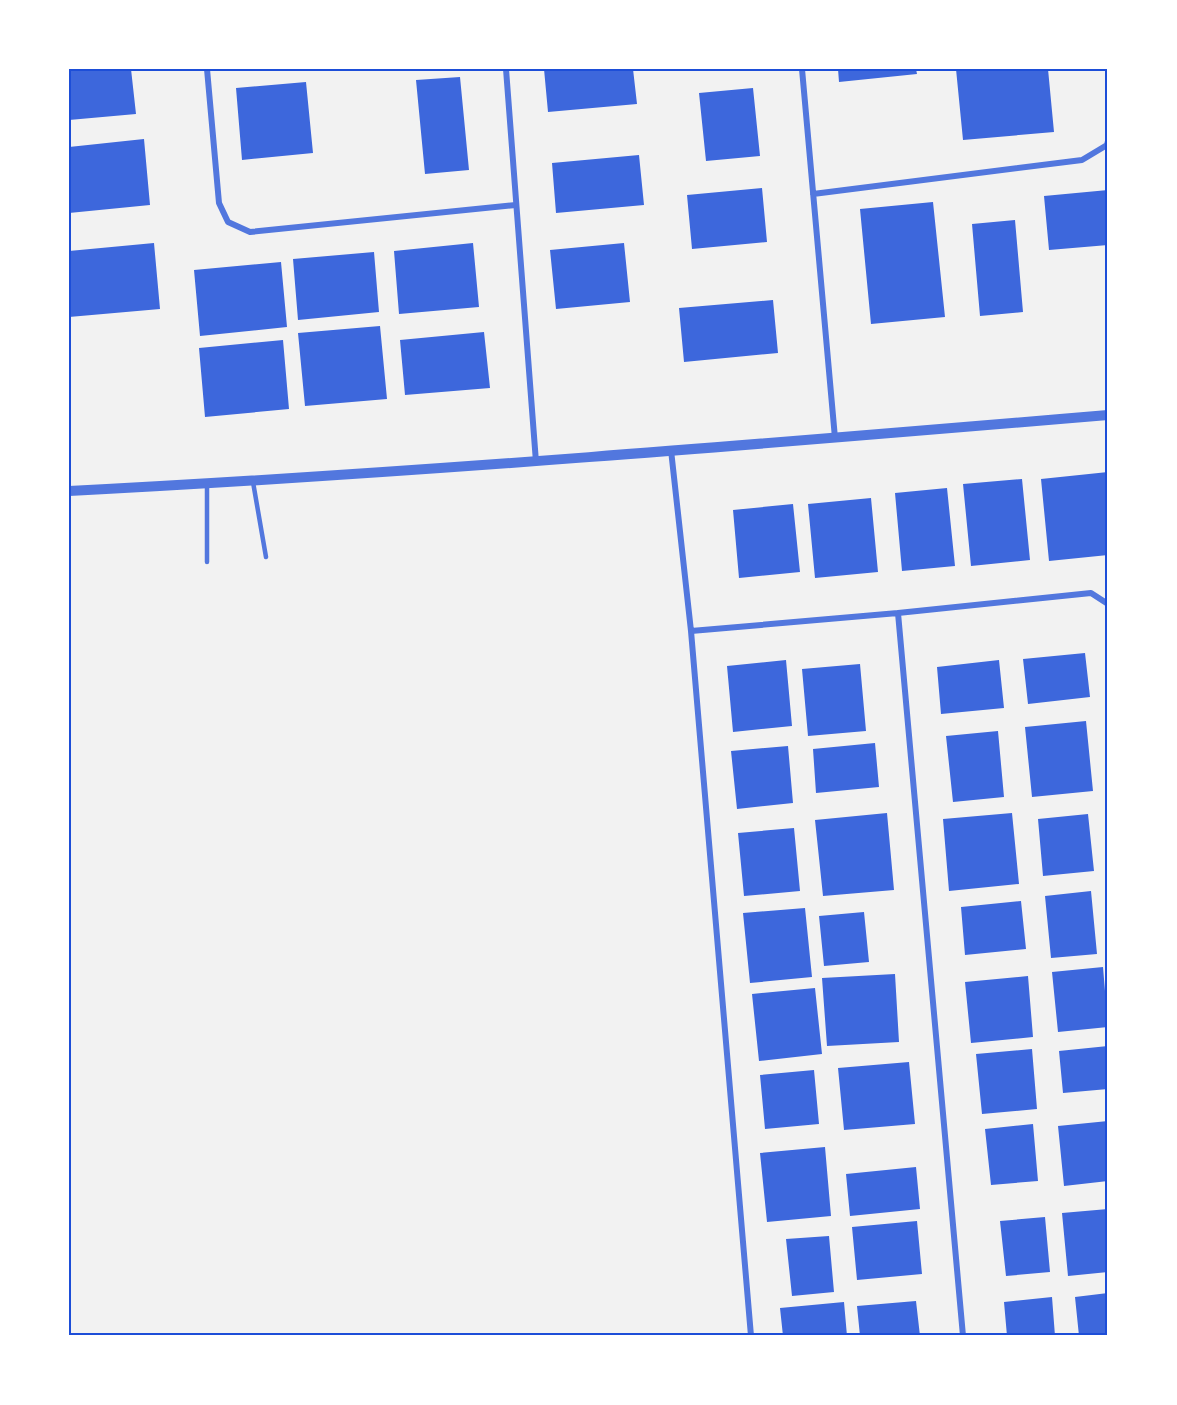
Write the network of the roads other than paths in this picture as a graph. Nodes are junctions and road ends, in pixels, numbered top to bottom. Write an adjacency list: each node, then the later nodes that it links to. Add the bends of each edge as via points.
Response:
1 (207, 69): 6 (street, via 219,203 228,222 250,232)
2 (506, 69): 6 (street)
3 (802, 69): 5 (street)
4 (1108, 141): 5 (street, via 1082,160)
5 (813, 195): 8 (street)
6 (516, 205): 10 (street)
7 (1108, 415): 8 (street)
8 (835, 438): 9 (street)
9 (671, 450): 10 (street); 18 (street)
10 (536, 462): 11 (street)
11 (253, 482): 12 (street); 14 (lane)
12 (207, 484): 13 (street); 15 (lane)
13 (69, 491)
14 (266, 557)
15 (207, 562)
16 (1108, 604): 17 (street, via 1091,593)
17 (898, 613): 18 (street); 20 (street)
18 (691, 631): 19 (street)
19 (751, 1336)
20 (963, 1336)

